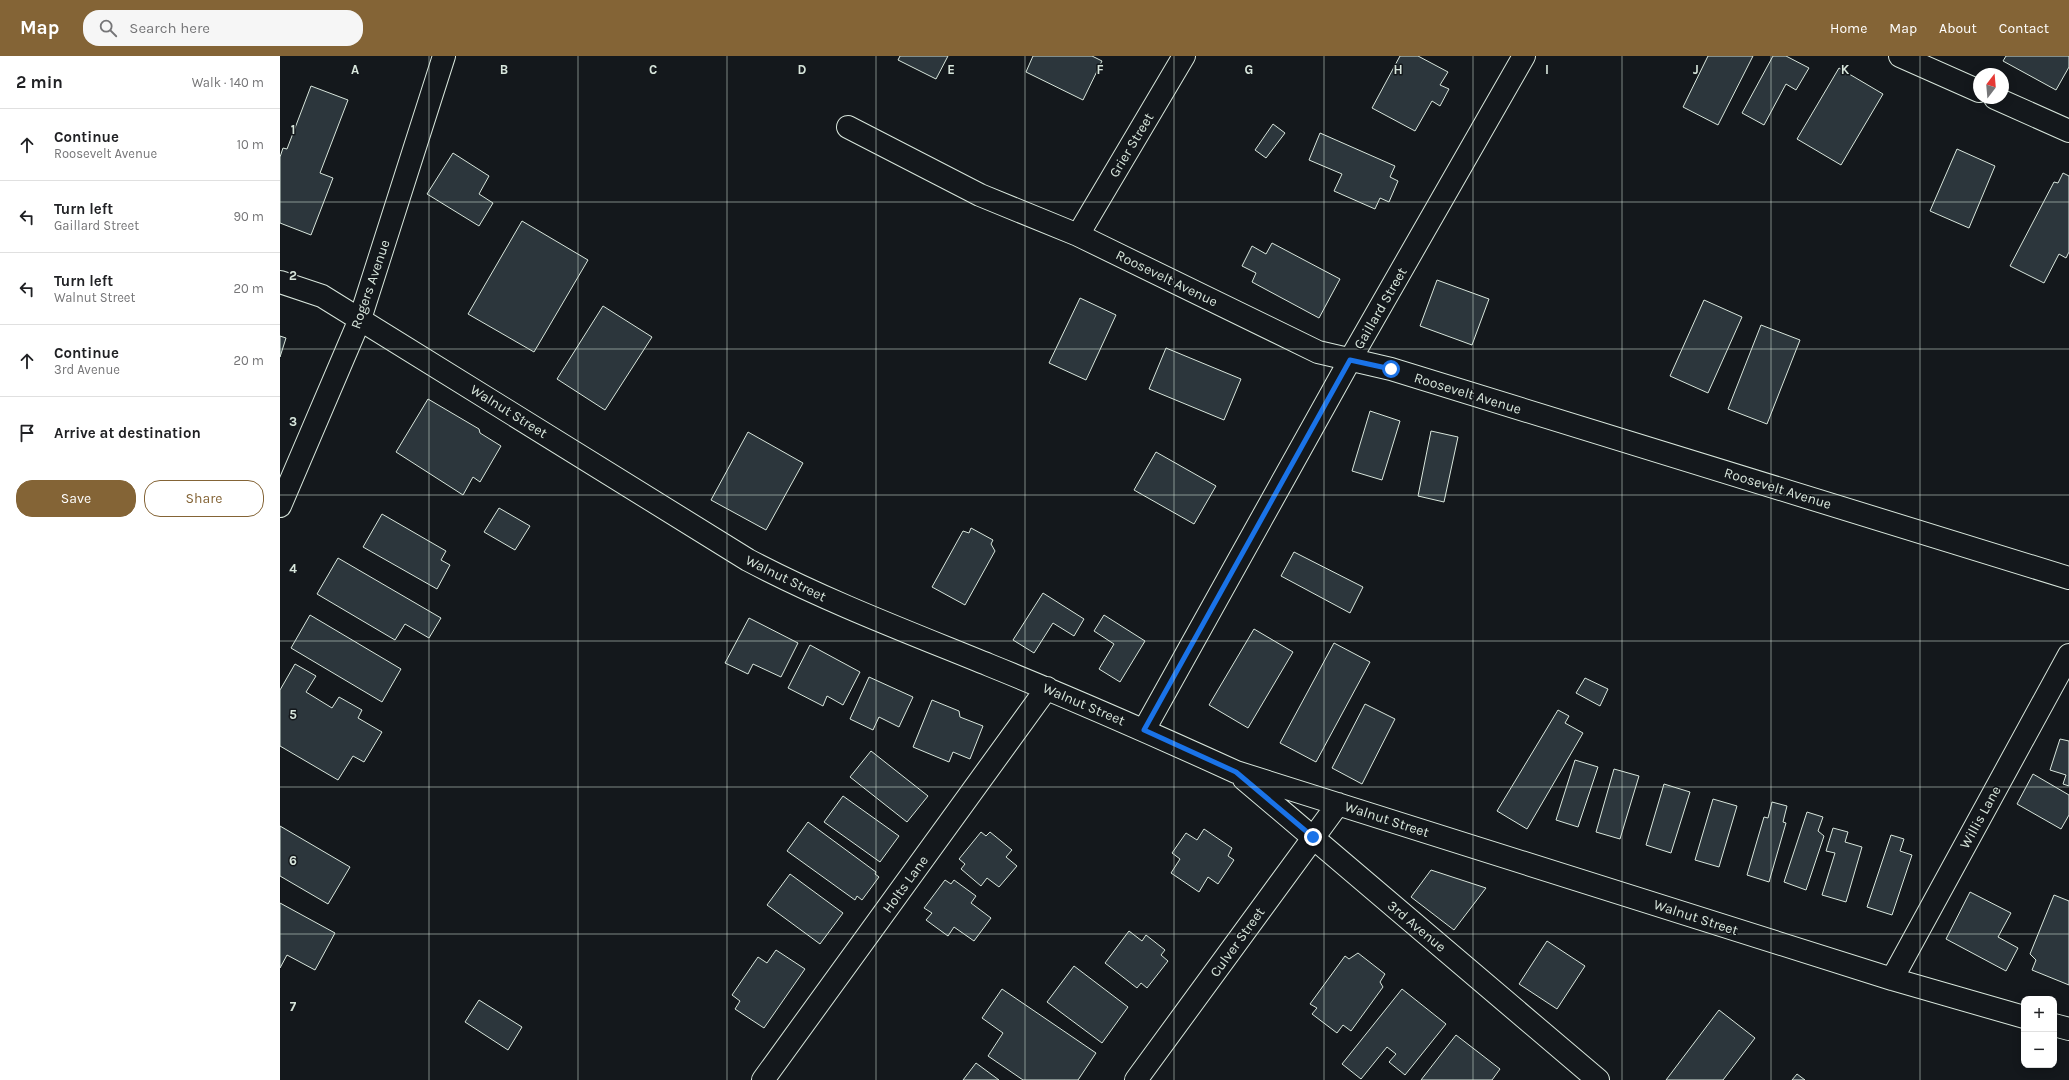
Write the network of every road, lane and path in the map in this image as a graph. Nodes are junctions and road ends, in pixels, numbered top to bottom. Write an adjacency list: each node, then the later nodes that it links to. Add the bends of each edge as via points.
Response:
1 (444, 56): 11 (street, Rogers Avenue)
2 (1184, 56): 9 (street, Grier Street)
3 (1524, 56): 12 (street, Gaillard Street)
4 (1900, 56): 5 (street)
5 (1973, 88)
6 (2008, 104): 8 (street)
7 (848, 127): 9 (street, Roosevelt Avenue, via 980,195)
8 (2069, 131)
9 (1078, 235): 12 (street, Roosevelt Avenue, via 1318,352)
10 (280, 282): 11 (street, Walnut Street, via 322,296)
11 (360, 319): 13 (street, Rogers Avenue); 16 (street, Walnut Street, via 748,560 839,604)
12 (1350, 360): 14 (street, Roosevelt Avenue, via 1399,372); 17 (street, Gaillard Street)
13 (280, 506)
14 (2069, 578)
15 (2069, 655): 21 (street, Willis Lane)
16 (1047, 688): 17 (street, Walnut Street); 25 (street, Holts Lane)
17 (1144, 730): 18 (street, Walnut Street)
18 (1236, 772): 19 (street, Walnut Street); 20 (street, 3rd Avenue)
19 (1338, 804): 20 (street, Culver Street); 21 (street, Walnut Street)
20 (1313, 837): 26 (street, Culver Street); 27 (street, 3rd Avenue)
21 (1892, 979): 22 (street, Walnut Street)
22 (2021, 1015)
23 (2057, 1026): 24 (street)
24 (2069, 1029)
25 (763, 1080)
26 (1136, 1080)
27 (1598, 1080)

